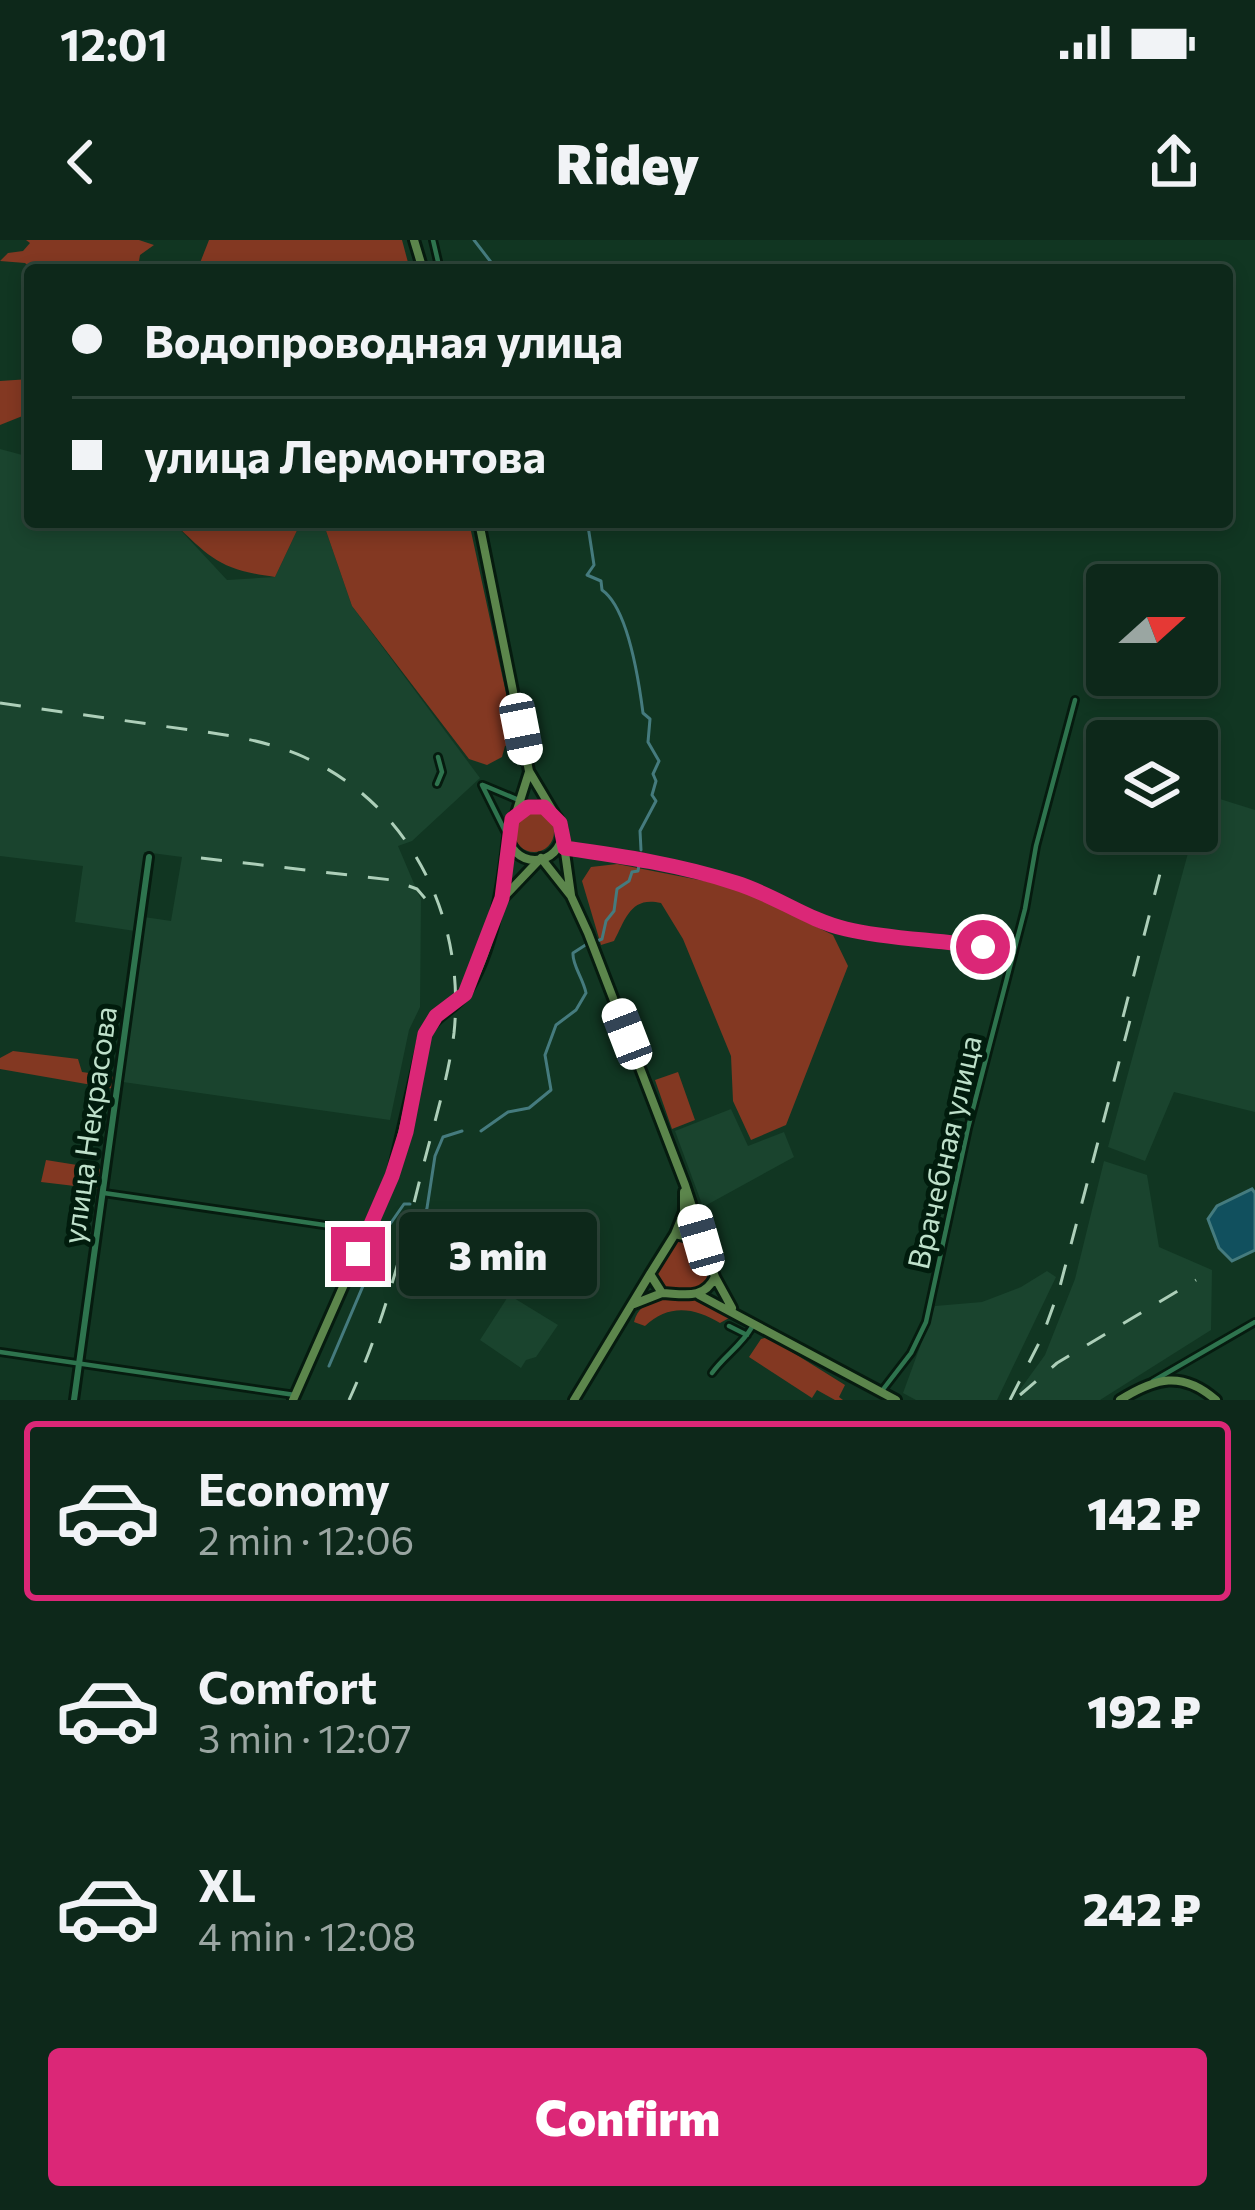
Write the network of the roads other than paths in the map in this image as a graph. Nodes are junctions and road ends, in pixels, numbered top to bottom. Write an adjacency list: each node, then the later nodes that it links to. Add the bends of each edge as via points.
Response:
1 (480, 528): 4 (main road)
2 (1075, 700): 17 (street, Врачебная улица)
3 (438, 757): 5 (street)
4 (530, 771): 6 (main road); 9 (main road)
5 (437, 784)
6 (520, 801): 7 (street); 8 (main road); 11 (street, via 482,784)
7 (533, 806): 8 (main road); 9 (main road)
8 (516, 814): 11 (main road)
9 (557, 818): 10 (main road)
10 (561, 828): 12 (main road); 14 (main road, via 558,846)
11 (508, 836): 14 (main road, via 519,854); 16 (main road)
12 (565, 848): 15 (main road); 17 (street, via 734,882 847,929)
13 (149, 857): 19 (street, улица Некрасова)
14 (542, 858): 15 (main road); 16 (main road)
15 (571, 896): 18 (main road)
16 (502, 898): 38 (main road, via 465,994 425,1034 392,1176)
17 (1013, 952): 37 (street, Врачебная улица, via 926,1322)
18 (685, 1185): 21 (main road); 22 (main road)
19 (104, 1193): 20 (street); 34 (street, улица Некрасова)
20 (331, 1226)
21 (675, 1234): 22 (main road); 23 (main road)
22 (701, 1240): 24 (main road)
23 (650, 1274): 25 (main road); 27 (main road)
24 (715, 1277): 26 (main road); 28 (main road)
25 (662, 1292): 26 (main road); 27 (main road)
26 (697, 1294): 28 (main road)
27 (633, 1304): 40 (main road)
28 (733, 1310): 29 (main road)
29 (754, 1322): 32 (street); 37 (main road)
30 (1255, 1322): 36 (street)
31 (728, 1326): 32 (street)
32 (747, 1335): 35 (street)
33 (0, 1352): 34 (street)
34 (79, 1362): 38 (street); 39 (street, улица Некрасова)
35 (712, 1373)
36 (1153, 1381): 42 (main road); 43 (main road, via 1184,1380)
37 (881, 1392): 41 (main road)
38 (294, 1397)
39 (74, 1400)
40 (574, 1400)
41 (896, 1400)
42 (1120, 1400)
43 (1216, 1400)

